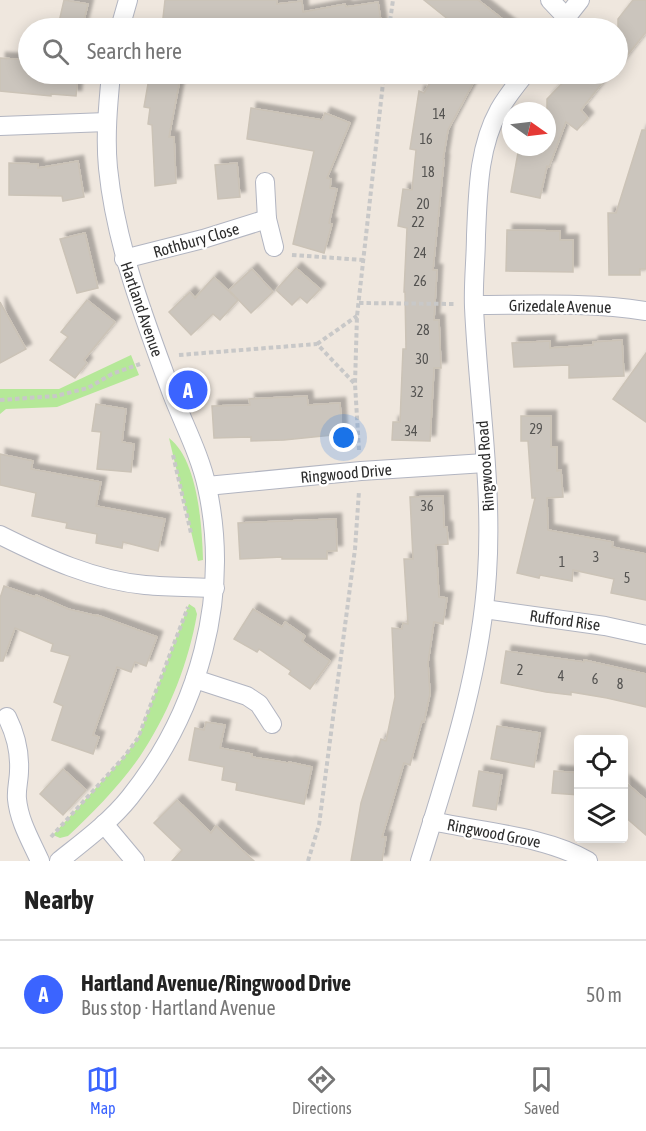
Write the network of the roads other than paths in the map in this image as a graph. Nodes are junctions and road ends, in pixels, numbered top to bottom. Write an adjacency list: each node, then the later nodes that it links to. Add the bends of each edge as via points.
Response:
1 (128, 0): 4 (street)
2 (550, 0): 5 (street)
3 (580, 0): 6 (street)
4 (123, 18)
5 (559, 18)
6 (566, 18)
7 (110, 84): 9 (street, Hartland Avenue)
8 (518, 84): 15 (street, Ringwood Road, via 499,111 481,164)
9 (106, 122): 10 (street); 14 (street, Hartland Avenue, via 108,167)
10 (0, 126)
11 (265, 182): 12 (street)
12 (267, 219): 13 (street); 14 (street, Rothbury Close)
13 (274, 247)
14 (124, 259): 18 (street, Hartland Avenue)
15 (474, 304): 16 (street, Grizedale Avenue, via 624,307); 17 (street, Ringwood Road)
16 (646, 311)
17 (485, 463): 18 (street, Ringwood Drive); 21 (street, Ringwood Road, via 488,519)
18 (207, 486): 20 (street, Hartland Avenue, via 216,552)
19 (0, 535): 20 (street, via 98,576 144,585)
20 (215, 588): 23 (street, Hartland Avenue, via 209,630)
21 (484, 609): 22 (street, Rufford Rise); 26 (street, Ringwood Road, via 468,694)
22 (646, 635)
23 (195, 679): 25 (street, via 247,696 259,704); 27 (street, Hartland Avenue, via 158,759)
24 (7, 717): 28 (street, via 18,749 16,797 20,818)
25 (272, 724)
26 (432, 821): 31 (street, Ringwood Road); 32 (street, Ringwood Grove, via 539,841)
27 (104, 824): 29 (street, Hartland Avenue); 30 (street)
28 (38, 857)
29 (59, 861)
30 (135, 861)
31 (420, 861)
32 (588, 861)

